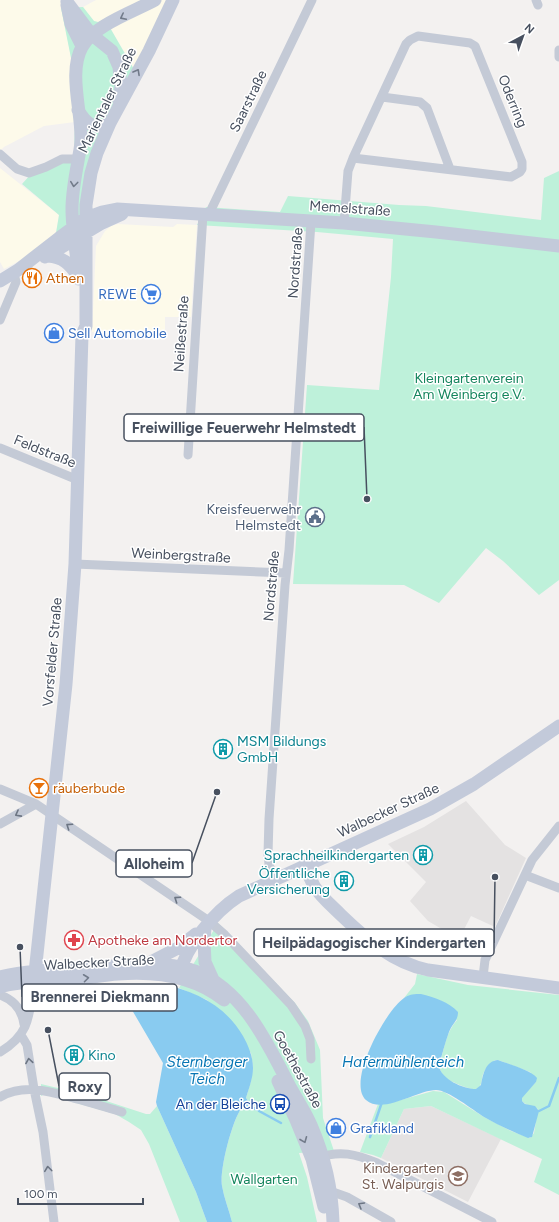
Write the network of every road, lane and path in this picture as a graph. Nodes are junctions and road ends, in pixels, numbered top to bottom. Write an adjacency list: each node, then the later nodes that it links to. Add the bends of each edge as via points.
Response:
1 (155, 0): 5 (main road, one-way to 5)
2 (173, 0): 10 (main road, Marientaler Straße, one-way to 2)
3 (312, 0): 20 (street, Saarstraße)
4 (67, 1): 5 (main road); 6 (main road, via 71,24)
5 (91, 34): 6 (main road); 10 (main road, via 112,51 119,67 121,86)
6 (82, 46): 11 (main road, Vorsfelder Straße, via 76,70)
7 (559, 50): 8 (street)
8 (559, 57)
9 (382, 97): 14 (street, Oderring); 16 (street, via 420,102 427,108); 16 (street, Oderring, via 406,44 412,38 418,36 451,40 476,46 522,162 522,170 511,177)
10 (118, 107): 12 (main road, Marientaler Straße)
11 (78, 110): 12 (main road, via 91,125 98,127); 15 (main road, Vorsfelder Straße, via 81,141)
12 (110, 123): 17 (main road, Marientaler Straße, via 97,153)
13 (0, 154): 15 (street, via 17,169 29,173 62,159)
14 (353, 158): 16 (street, Oderring); 23 (street, Oderring, via 348,172)
15 (78, 159): 25 (main road, Vorsfelder Straße, one-way to 25, via 72,209)
16 (450, 169)
17 (89, 184): 18 (main road, via 92,194 99,203); 21 (main road, Marientaler Straße)
18 (117, 209): 19 (main road, Memelstraße); 21 (main road, Memelstraße)
19 (137, 210): 20 (main road, Memelstraße); 24 (main road, Memelstraße, via 114,217)
20 (206, 214): 22 (main road, Memelstraße); 34 (street, Neißestraße)
21 (86, 218): 24 (main road, Vorsfelder Straße); 25 (main road, Memelstraße)
22 (311, 222): 23 (main road, Memelstraße); 37 (street, Nordstraße)
23 (344, 222): 26 (main road, Memelstraße)
24 (86, 232): 25 (main road, Memelstraße); 32 (main road, Vorsfelder Straße, via 86,326)
25 (74, 234): 27 (main road, Memelstraße); 28 (main road); 29 (main road, Vorsfelder Straße)
26 (559, 246)
27 (48, 256): 28 (main road, Memelstraße); 29 (main road, via 64,260)
28 (16, 272): 30 (main road); 31 (street, via 16,282)
29 (78, 277): 32 (main road, Vorsfelder Straße, via 79,326)
30 (0, 280)
31 (0, 320)
32 (82, 335): 35 (main road, Vorsfelder Straße)
33 (0, 448): 35 (street, Feldstraße)
34 (188, 455)
35 (78, 480): 36 (main road, Vorsfelder Straße)
36 (75, 564): 37 (street, Weinbergstraße); 41 (main road, Vorsfelder Straße, via 66,684)
37 (286, 573): 46 (street, Nordstraße, via 268,854)
38 (559, 726): 44 (main road, Walbecker Straße, via 485,777 440,804)
39 (0, 789): 40 (street)
40 (36, 804): 41 (street); 42 (street, one-way to 42)
41 (51, 814): 48 (street, one-way to 41); 51 (main road, Vorsfelder Straße)
42 (0, 824)
43 (559, 826): 45 (street, via 532,860)
44 (304, 867): 46 (main road, Walbecker Straße); 53 (main road, via 314,886 332,906 359,932 389,955 419,968)
45 (525, 875): 47 (street); 53 (street, via 485,960)
46 (274, 880): 48 (main road, Walbecker Straße, via 228,903)
47 (559, 888)
48 (207, 923): 49 (main road, via 178,948); 50 (main road, Walbecker Straße); 54 (main road, via 204,941 205,962); 60 (street, via 239,949 292,1006 310,1039)
49 (147, 964): 50 (main road, Walbecker Straße); 51 (main road, Walbecker Straße, via 127,964)
50 (180, 972): 51 (main road, Walbecker Straße, one-way to 50, via 68,980); 54 (main road, Goethestraße, via 195,971); 64 (main road, Goethestraße, one-way to 64, via 214,992 242,1017 274,1072)
51 (34, 976): 52 (main road); 55 (main road); 58 (street)
52 (0, 977)
53 (483, 977): 56 (main road)
54 (214, 982): 64 (main road, Goethestraße, via 234,997 263,1036 311,1126)
55 (0, 987)
56 (559, 988)
57 (0, 995): 58 (street, via 12,1000 18,1007 24,1018)
58 (23, 1031): 59 (street); 61 (street, one-way to 58)
59 (0, 1052)
60 (311, 1059)
61 (34, 1089): 62 (street, via 16,1090); 63 (street); 66 (street, one-way to 61, via 43,1132)
62 (0, 1097)
63 (122, 1112)
64 (317, 1158): 65 (main road, Goethestraße); 67 (main road, Goethestraße); 70 (street, via 347,1153 369,1159)
65 (330, 1191): 68 (main road, Goethestraße); 69 (street, one-way to 65, via 347,1197)
66 (54, 1222)
67 (328, 1222)
68 (332, 1222)
69 (391, 1222)
70 (492, 1222)

